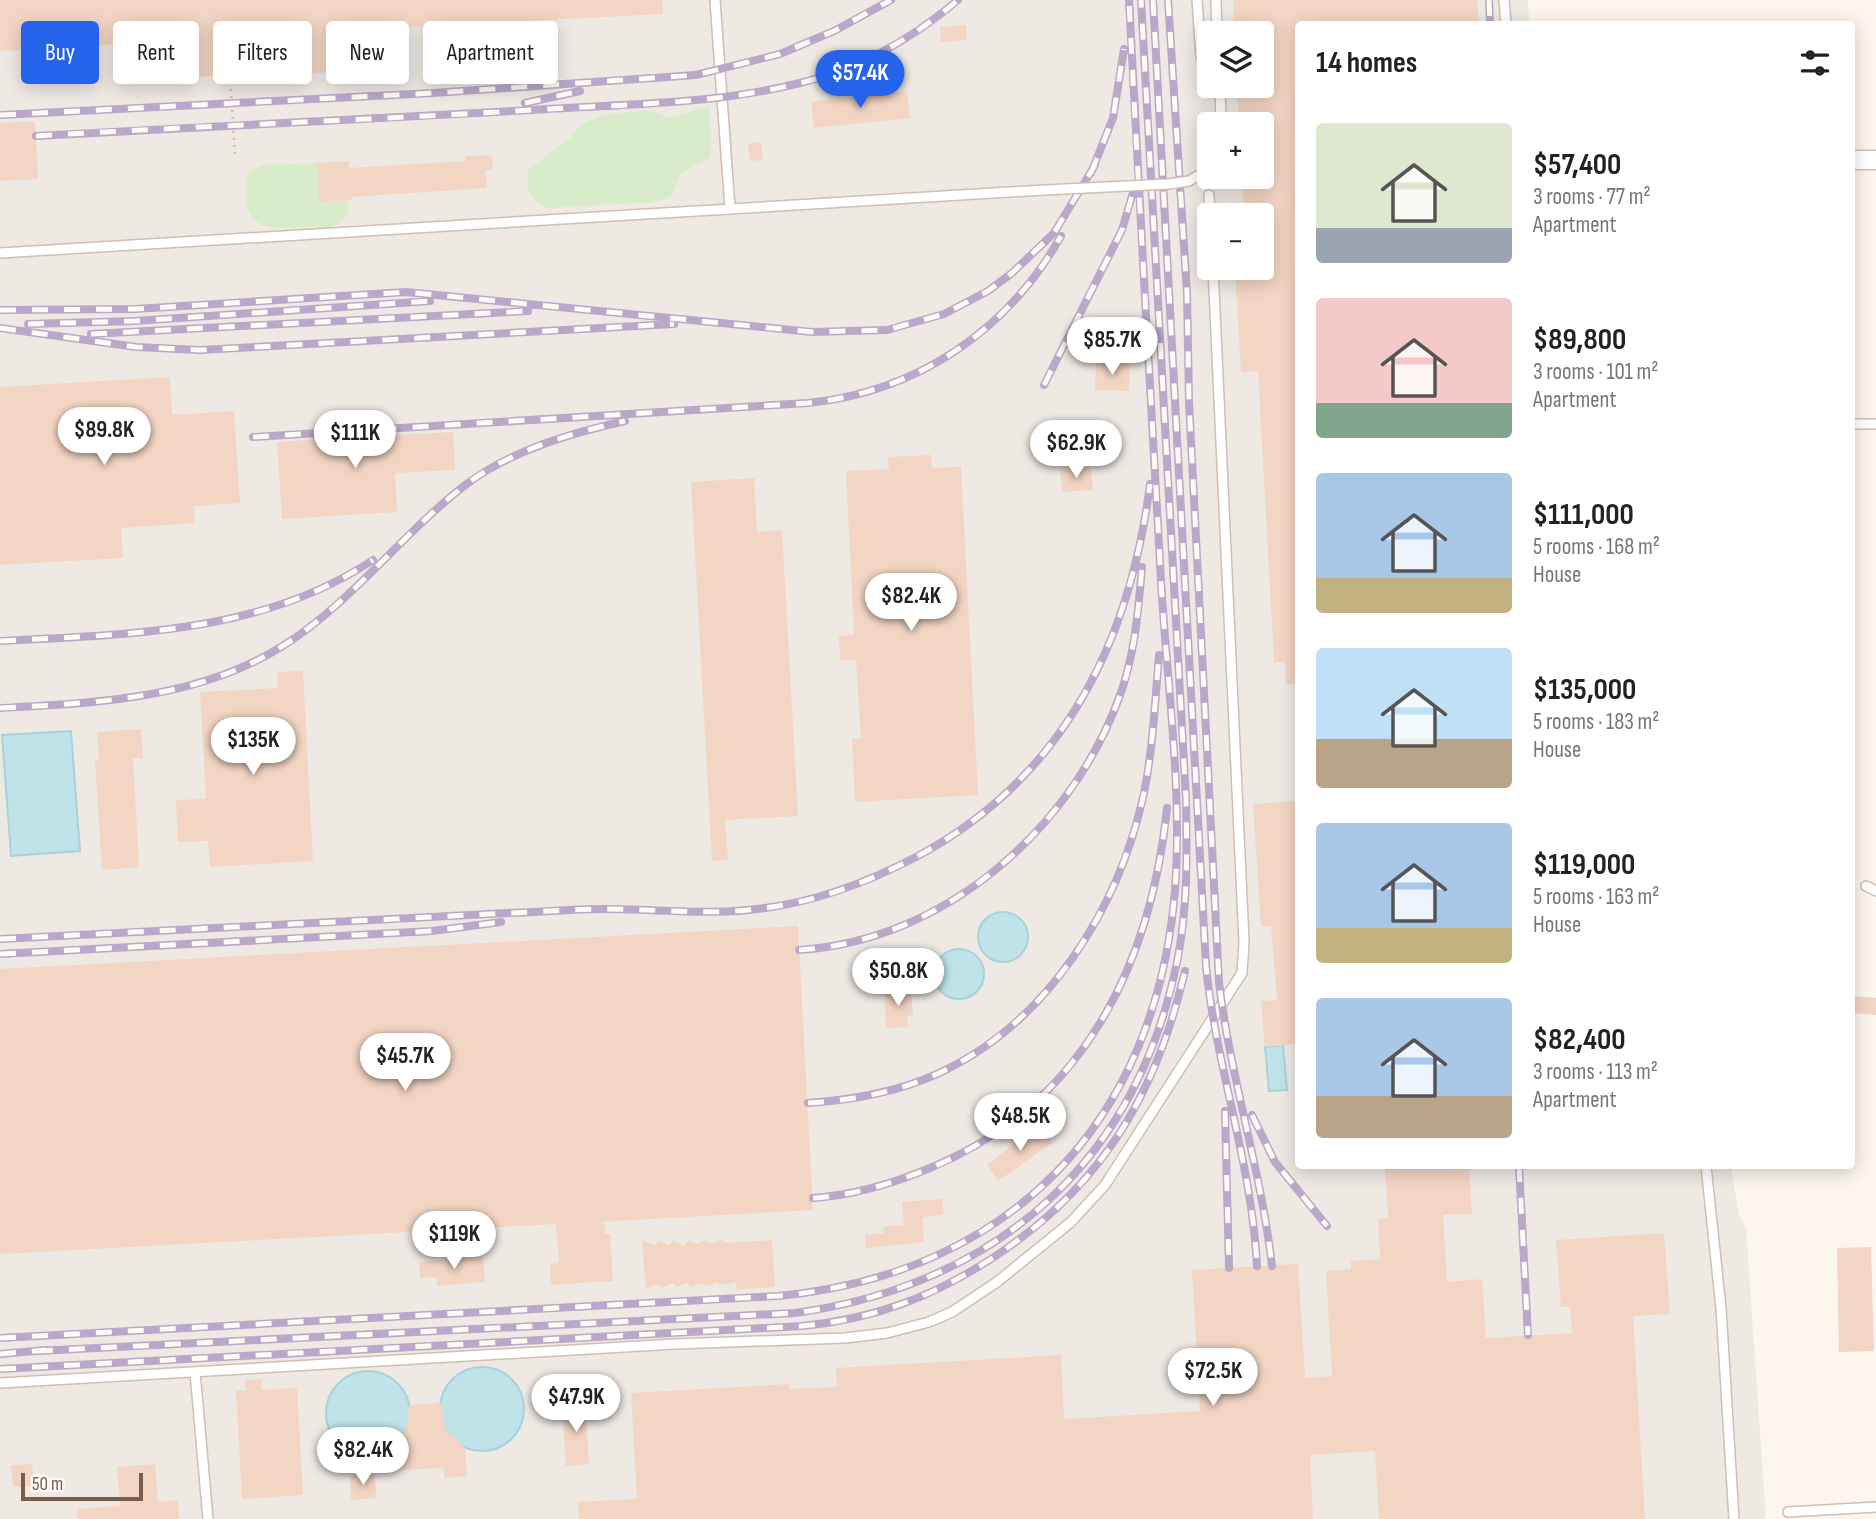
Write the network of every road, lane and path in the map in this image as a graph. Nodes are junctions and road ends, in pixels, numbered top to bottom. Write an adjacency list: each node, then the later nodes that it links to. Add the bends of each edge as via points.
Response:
1 (715, 0): 15 (lane)
2 (1197, 0): 5 (lane)
3 (1216, 0): 6 (lane)
4 (1504, 0): 7 (lane)
5 (1198, 21)
6 (1217, 21)
7 (1506, 21)
8 (231, 84): 9 (path)
9 (235, 155)
10 (1855, 160): 11 (street)
11 (1876, 160)
12 (1197, 176): 15 (lane, bridge, via 1169,184)
13 (1209, 195): 14 (lane)
14 (1209, 203)
15 (730, 209): 16 (lane)
16 (0, 253)
17 (1214, 280): 23 (lane, via 1242,973 1119,1167 1071,1222 998,1282 952,1312 910,1328 867,1336)
18 (1855, 424): 19 (lane)
19 (1876, 424)
20 (1866, 886): 21 (lane)
21 (1876, 891)
22 (1706, 1169): 28 (lane, via 1721,1308)
23 (195, 1372): 24 (lane); 27 (lane)
24 (0, 1383)
25 (1876, 1507): 26 (lane)
26 (1788, 1512)
27 (208, 1519)
28 (1734, 1519)

